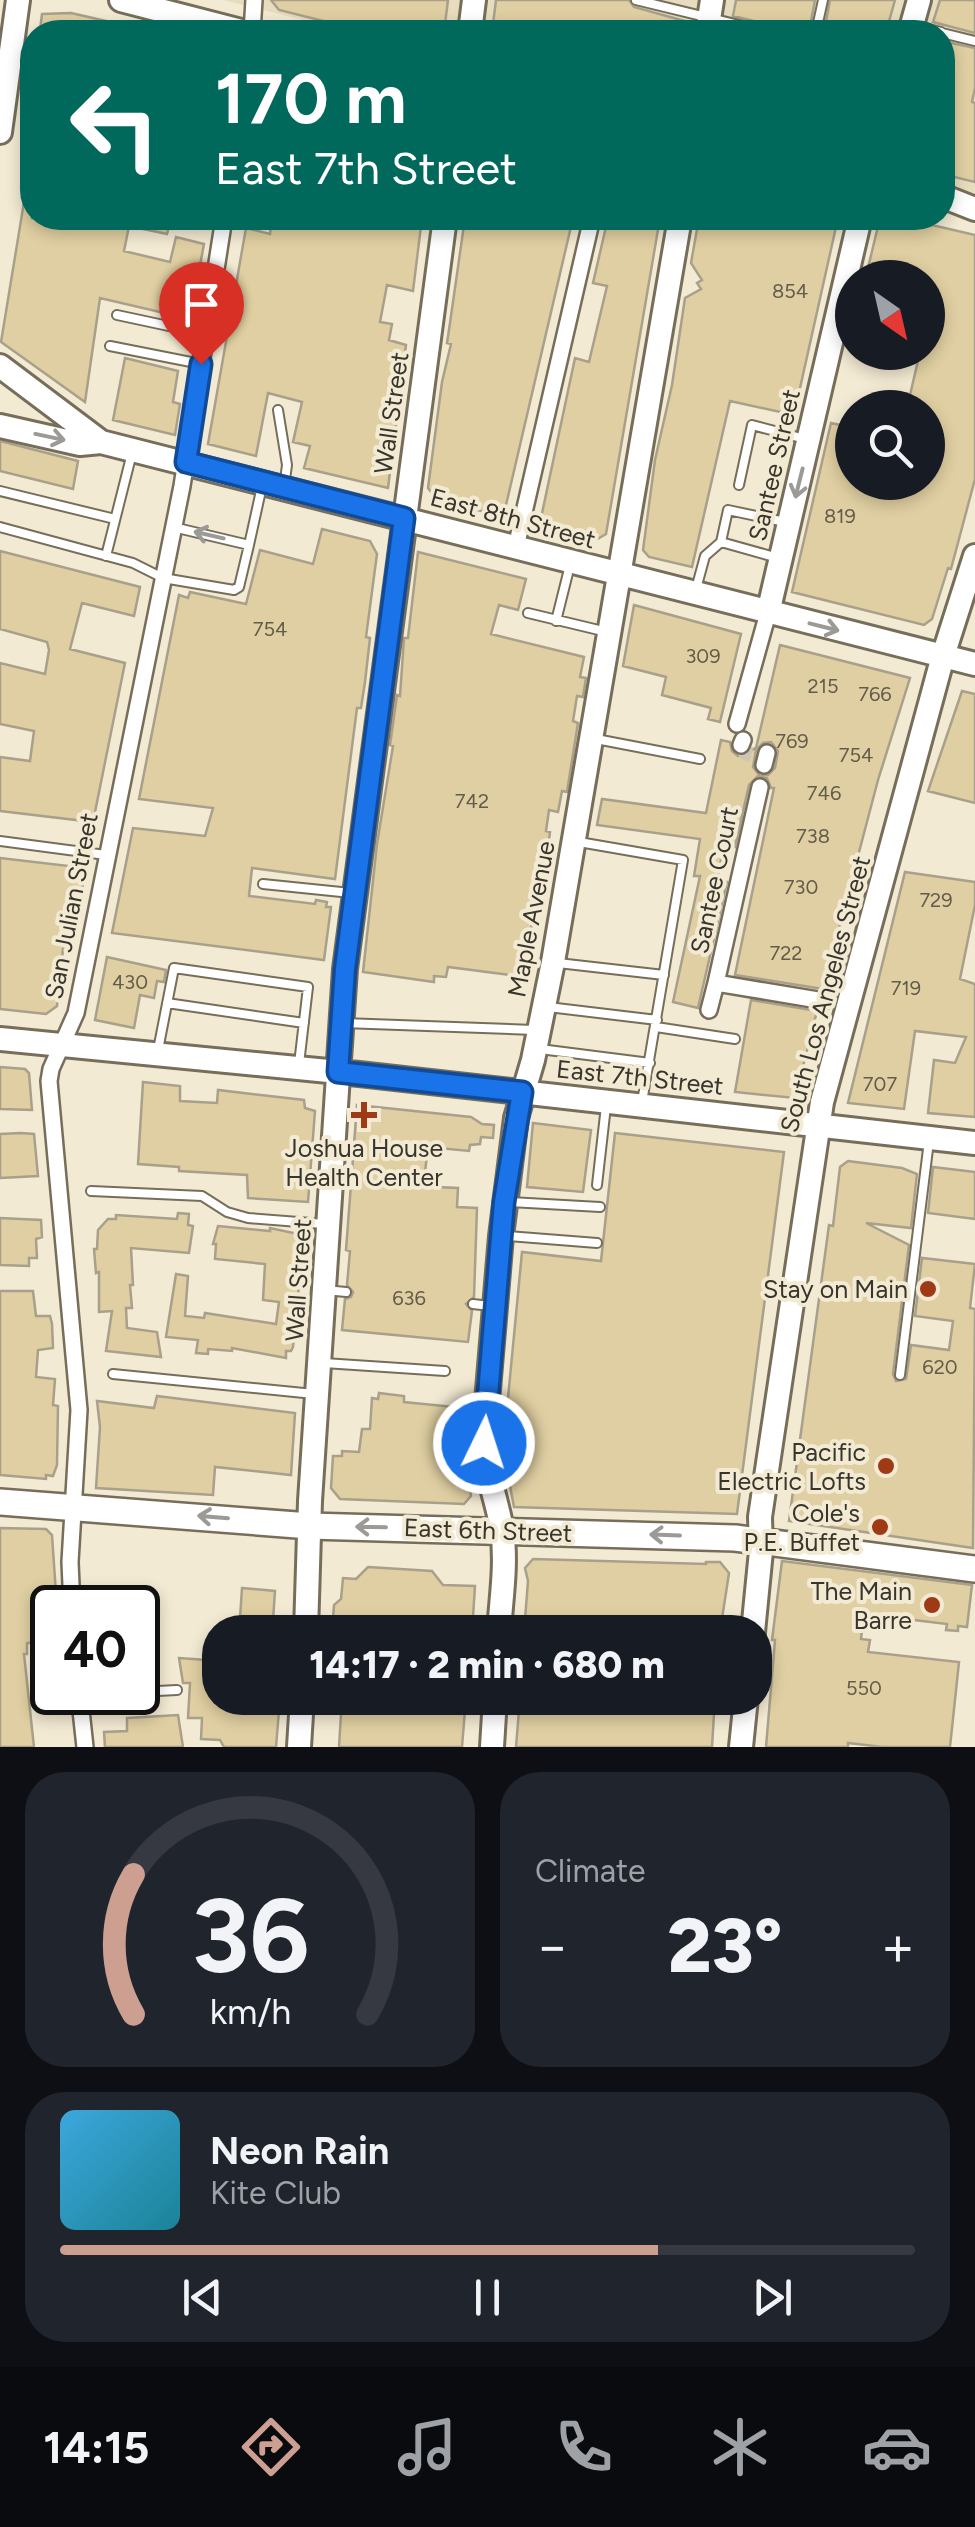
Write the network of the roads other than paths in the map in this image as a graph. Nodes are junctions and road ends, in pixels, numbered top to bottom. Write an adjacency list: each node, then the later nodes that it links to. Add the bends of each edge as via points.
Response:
1 (18, 0): 6 (main road)
2 (121, 0): 5 (main road)
3 (636, 0): 4 (lane)
4 (709, 17)
5 (200, 20)
6 (0, 132)
7 (222, 230): 13 (street, San Julian Street)
8 (443, 230): 26 (main road, Wall Street)
9 (589, 230): 33 (street)
10 (678, 230): 38 (main road, Maple Avenue)
11 (859, 230): 19 (main road, Santee Street)
12 (118, 315): 13 (lane)
13 (206, 334): 15 (street, San Julian Street)
14 (110, 346): 15 (lane)
15 (201, 364): 22 (street, San Julian Street)
16 (0, 366): 20 (main road, East 8th Street)
17 (278, 410): 23 (lane, via 287,465)
18 (0, 426): 20 (main road, one-way to 20, via 80,444)
19 (809, 440): 24 (lane, via 752,425); 28 (main road, Santee Street, one-way to 28)
20 (101, 442): 21 (main road, East 8th Street)
21 (133, 450): 22 (main road, East 8th Street); 27 (lane)
22 (186, 462): 23 (main road, East 8th Street); 30 (street, San Julian Street)
23 (274, 484): 26 (main road, East 8th Street); 32 (lane)
24 (739, 485)
25 (0, 491): 27 (lane)
26 (404, 518): 33 (main road, East 8th Street); 55 (main road, Wall Street)
27 (115, 519): 34 (lane)
28 (789, 523): 31 (lane, via 728,510); 36 (main road, Santee Street)
29 (0, 527): 34 (lane)
30 (173, 527): 32 (lane, one-way to 30); 39 (street, San Julian Street)
31 (720, 542): 36 (lane); 40 (lane, via 705,556)
32 (250, 545): 39 (lane, via 234,590)
33 (516, 547): 37 (main road, East 8th Street)
34 (106, 556): 39 (lane)
35 (975, 556): 45 (main road, South Los Angeles Street)
36 (780, 559): 42 (main road, Santee Street)
37 (571, 561): 38 (main road, East 8th Street); 43 (lane)
38 (618, 575): 40 (main road, East 8th Street); 44 (main road, Maple Avenue)
39 (163, 578): 53 (street, San Julian Street)
40 (694, 593): 42 (main road, East 8th Street)
41 (528, 613): 43 (lane)
42 (768, 614): 45 (main road, East 8th Street, one-way to 45); 47 (street, Santee Street)
43 (556, 620): 44 (lane)
44 (608, 632): 48 (main road, Maple Avenue)
45 (944, 656): 46 (main road, East 8th Street); 77 (main road, South Los Angeles Street)
46 (975, 664)
47 (740, 736)
48 (591, 738): 49 (lane); 52 (main road, Maple Avenue)
49 (700, 759)
50 (760, 787): 58 (street, Santee Court)
51 (0, 841): 53 (lane)
52 (574, 841): 56 (main road, Maple Avenue); 57 (lane, via 683,860)
53 (106, 855): 69 (street, San Julian Street, via 76,1013)
54 (263, 884): 55 (lane)
55 (356, 894): 64 (main road, Wall Street)
56 (553, 962): 57 (lane); 61 (main road, Maple Avenue)
57 (664, 975): 65 (lane)
58 (716, 983): 59 (street, Santee Court); 62 (street, Santee Court)
59 (824, 1001)
60 (167, 1003): 63 (lane); 63 (lane, via 174,968 308,987); 70 (lane)
61 (543, 1006): 65 (lane); 67 (main road, Maple Avenue)
62 (710, 1010)
63 (304, 1022): 72 (lane)
64 (340, 1023): 67 (lane, via 522,1028); 73 (main road, Wall Street)
65 (656, 1023): 68 (lane); 71 (lane)
66 (0, 1039): 69 (main road, East 7th Street)
67 (536, 1040): 71 (lane); 74 (main road, Maple Avenue)
68 (735, 1040)
69 (63, 1044): 70 (main road, East 7th Street); 93 (street, San Julian Street, via 49,1081 79,1410)
70 (157, 1054): 72 (main road, East 7th Street)
71 (650, 1064): 76 (lane)
72 (298, 1068): 73 (main road, East 7th Street)
73 (338, 1072): 74 (main road, East 7th Street); 84 (main road, Wall Street)
74 (522, 1092): 75 (main road, East 7th Street); 82 (main road, Maple Avenue)
75 (607, 1101): 76 (main road, East 7th Street); 80 (lane)
76 (641, 1105): 77 (main road, East 7th Street)
77 (818, 1126): 78 (main road, East 7th Street); 96 (main road, South Los Angeles Street, via 760,1517)
78 (929, 1138): 79 (main road, East 7th Street); 90 (lane)
79 (975, 1143)
80 (596, 1186)
81 (91, 1191): 84 (lane, via 202,1196 248,1218)
82 (504, 1202): 83 (lane); 85 (main road, Maple Avenue)
83 (600, 1207)
84 (328, 1225): 87 (main road, Wall Street, via 335,1291)
85 (501, 1236): 86 (lane); 95 (main road, Maple Avenue, via 484,1305 484,1451)
86 (597, 1243)
87 (320, 1363): 88 (lane); 91 (main road, Wall Street)
88 (445, 1371)
89 (114, 1374): 91 (lane)
90 (900, 1375)
91 (318, 1394): 94 (main road, Wall Street)
92 (0, 1502): 93 (main road, East 6th Street)
93 (73, 1505): 94 (main road, East 6th Street, one-way to 93); 98 (street, San Julian Street)
94 (310, 1526): 95 (main road, East 6th Street, one-way to 94); 99 (main road, Wall Street)
95 (502, 1530): 96 (main road, East 6th Street, one-way to 95); 100 (main road, Maple Avenue)
96 (762, 1540): 97 (main road, East 6th Street); 101 (main road, South Los Angeles Street)
97 (975, 1569)
98 (72, 1585)
99 (307, 1615)
100 (500, 1615)
101 (755, 1615)
102 (177, 1690): 103 (lane)
103 (160, 1691)
104 (81, 1715): 108 (street)
105 (301, 1715): 109 (main road)
106 (494, 1715): 110 (main road)
107 (744, 1715): 111 (main road)
108 (85, 1747)
109 (299, 1747)
110 (492, 1747)
111 (741, 1747)

